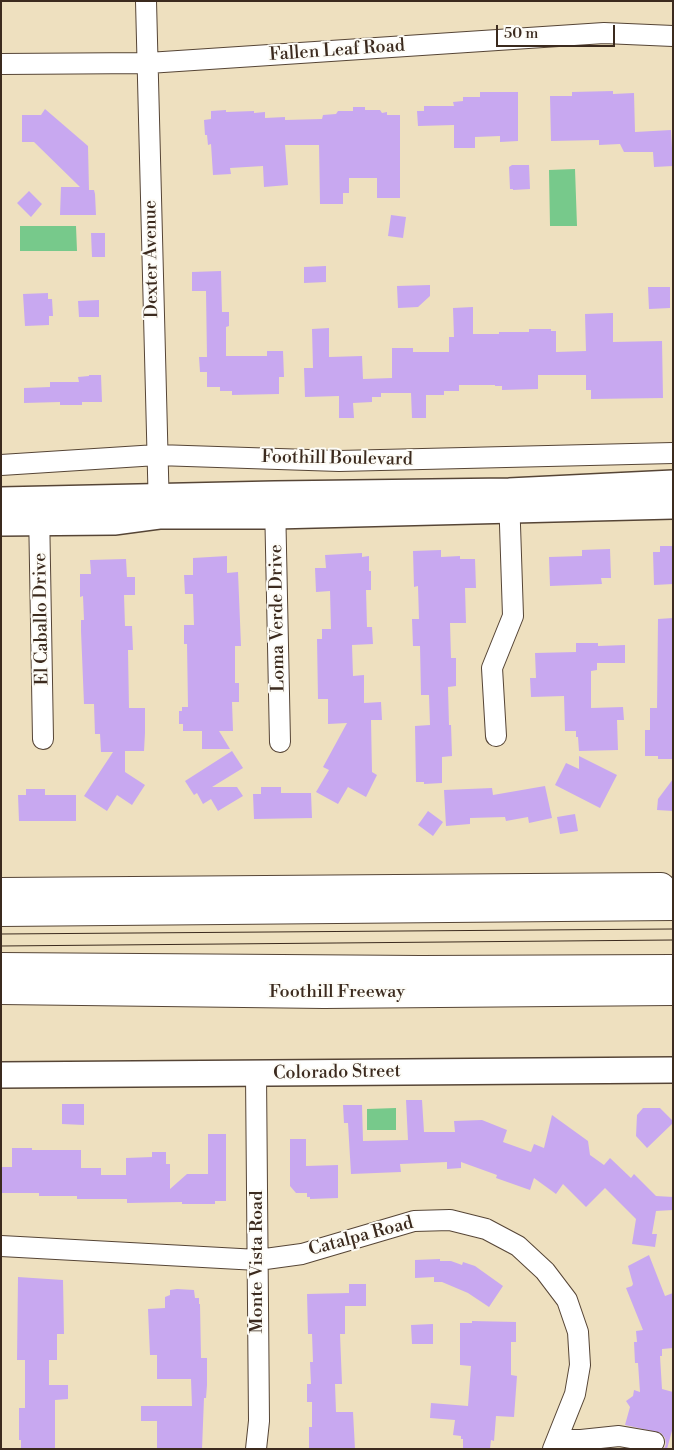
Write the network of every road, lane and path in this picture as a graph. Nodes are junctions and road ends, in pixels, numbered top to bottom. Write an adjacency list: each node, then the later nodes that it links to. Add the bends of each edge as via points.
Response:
1 (146, 1): 3 (street, Dexter Avenue)
2 (673, 36): 3 (street, Fallen Leaf Road, via 604,33)
3 (148, 63): 4 (street, Fallen Leaf Road); 6 (street, Dexter Avenue)
4 (1, 64)
5 (673, 452): 6 (street, Foothill Boulevard, via 339,461)
6 (156, 455): 7 (street, Foothill Boulevard); 13 (street, Dexter Avenue)
7 (1, 465)
8 (673, 483): 10 (main road)
9 (1, 500): 14 (main road)
10 (510, 500): 11 (main road); 12 (main road); 16 (street, via 513,616 492,668)
11 (276, 505): 13 (main road); 18 (street, Loma Verde Drive)
12 (673, 506)
13 (159, 507): 14 (main road, via 114,522)
14 (40, 511): 15 (main road); 17 (street, El Caballo Drive)
15 (1, 523)
16 (496, 736)
17 (43, 739)
18 (280, 742)
19 (673, 887): 20 (highway)
20 (1, 892)
21 (673, 906): 22 (highway)
22 (1, 912)
23 (1, 967): 24 (highway)
24 (673, 969)
25 (1, 990): 27 (highway, Foothill Freeway)
26 (673, 990): 27 (highway, Foothill Freeway)
27 (324, 994): 28 (highway)
28 (1, 1005)
29 (673, 1070): 30 (main road, Colorado Street)
30 (256, 1074): 31 (main road, Colorado Street); 33 (street, Monte Vista Road)
31 (1, 1075)
32 (1, 1246): 33 (street, Catalpa Road)
33 (258, 1260): 35 (street, Catalpa Road, via 302,1254 414,1221 450,1220 486,1229 518,1246 545,1271 567,1300 578,1332 580,1365 575,1394); 36 (street, Monte Vista Road, via 259,1421)
34 (654, 1442): 35 (street, via 619,1436)
35 (555, 1444)
36 (256, 1449)

